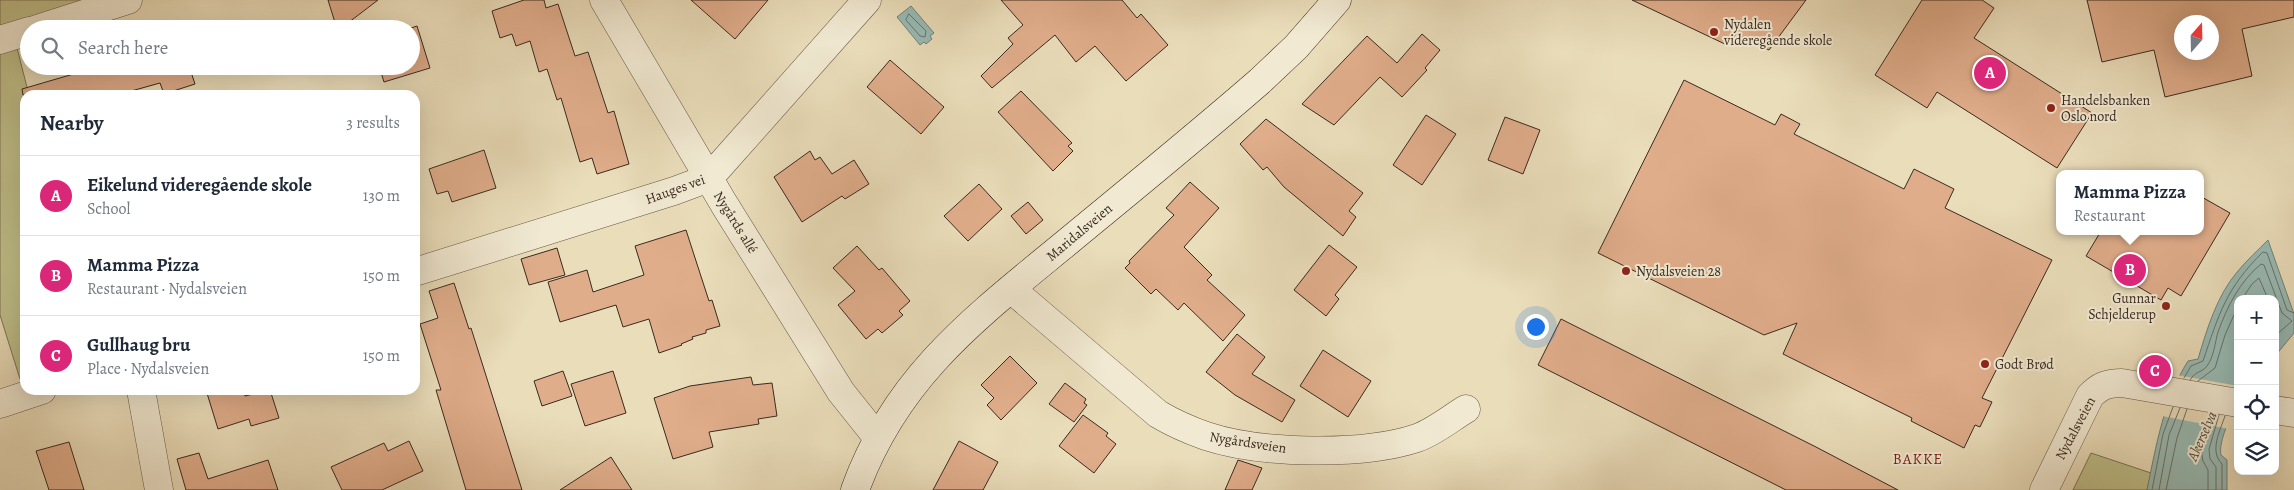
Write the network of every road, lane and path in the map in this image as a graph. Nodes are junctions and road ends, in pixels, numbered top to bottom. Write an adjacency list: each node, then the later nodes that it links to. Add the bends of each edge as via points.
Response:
1 (128, 0): 5 (street)
2 (604, 0): 8 (street, Nygårds allé)
3 (867, 0): 8 (street, Hauges vei)
4 (1337, 0): 10 (street, Maridalsveien, via 1296,47 1260,81)
5 (65, 20)
6 (20, 34): 7 (street)
7 (0, 40)
8 (709, 178): 9 (street, Hauges vei, via 674,192); 18 (street, Nygårds allé, via 841,392)
9 (420, 270)
10 (1011, 289): 15 (street, Nygårdsveien, via 1158,414 1174,424 1207,436 1249,445 1300,450 1375,448 1420,437); 18 (street, Maridalsveien, via 968,325 924,371)
11 (27, 395): 14 (street)
12 (142, 395): 19 (street)
13 (2234, 402): 21 (street, Nydalsveien, via 2151,387 2108,383 2098,388 2085,406)
14 (0, 404)
15 (1466, 409)
16 (2279, 411): 17 (street)
17 (2294, 413)
18 (877, 437): 20 (street, Maridalsveien)
19 (159, 490)
20 (855, 490)
21 (2044, 490)

